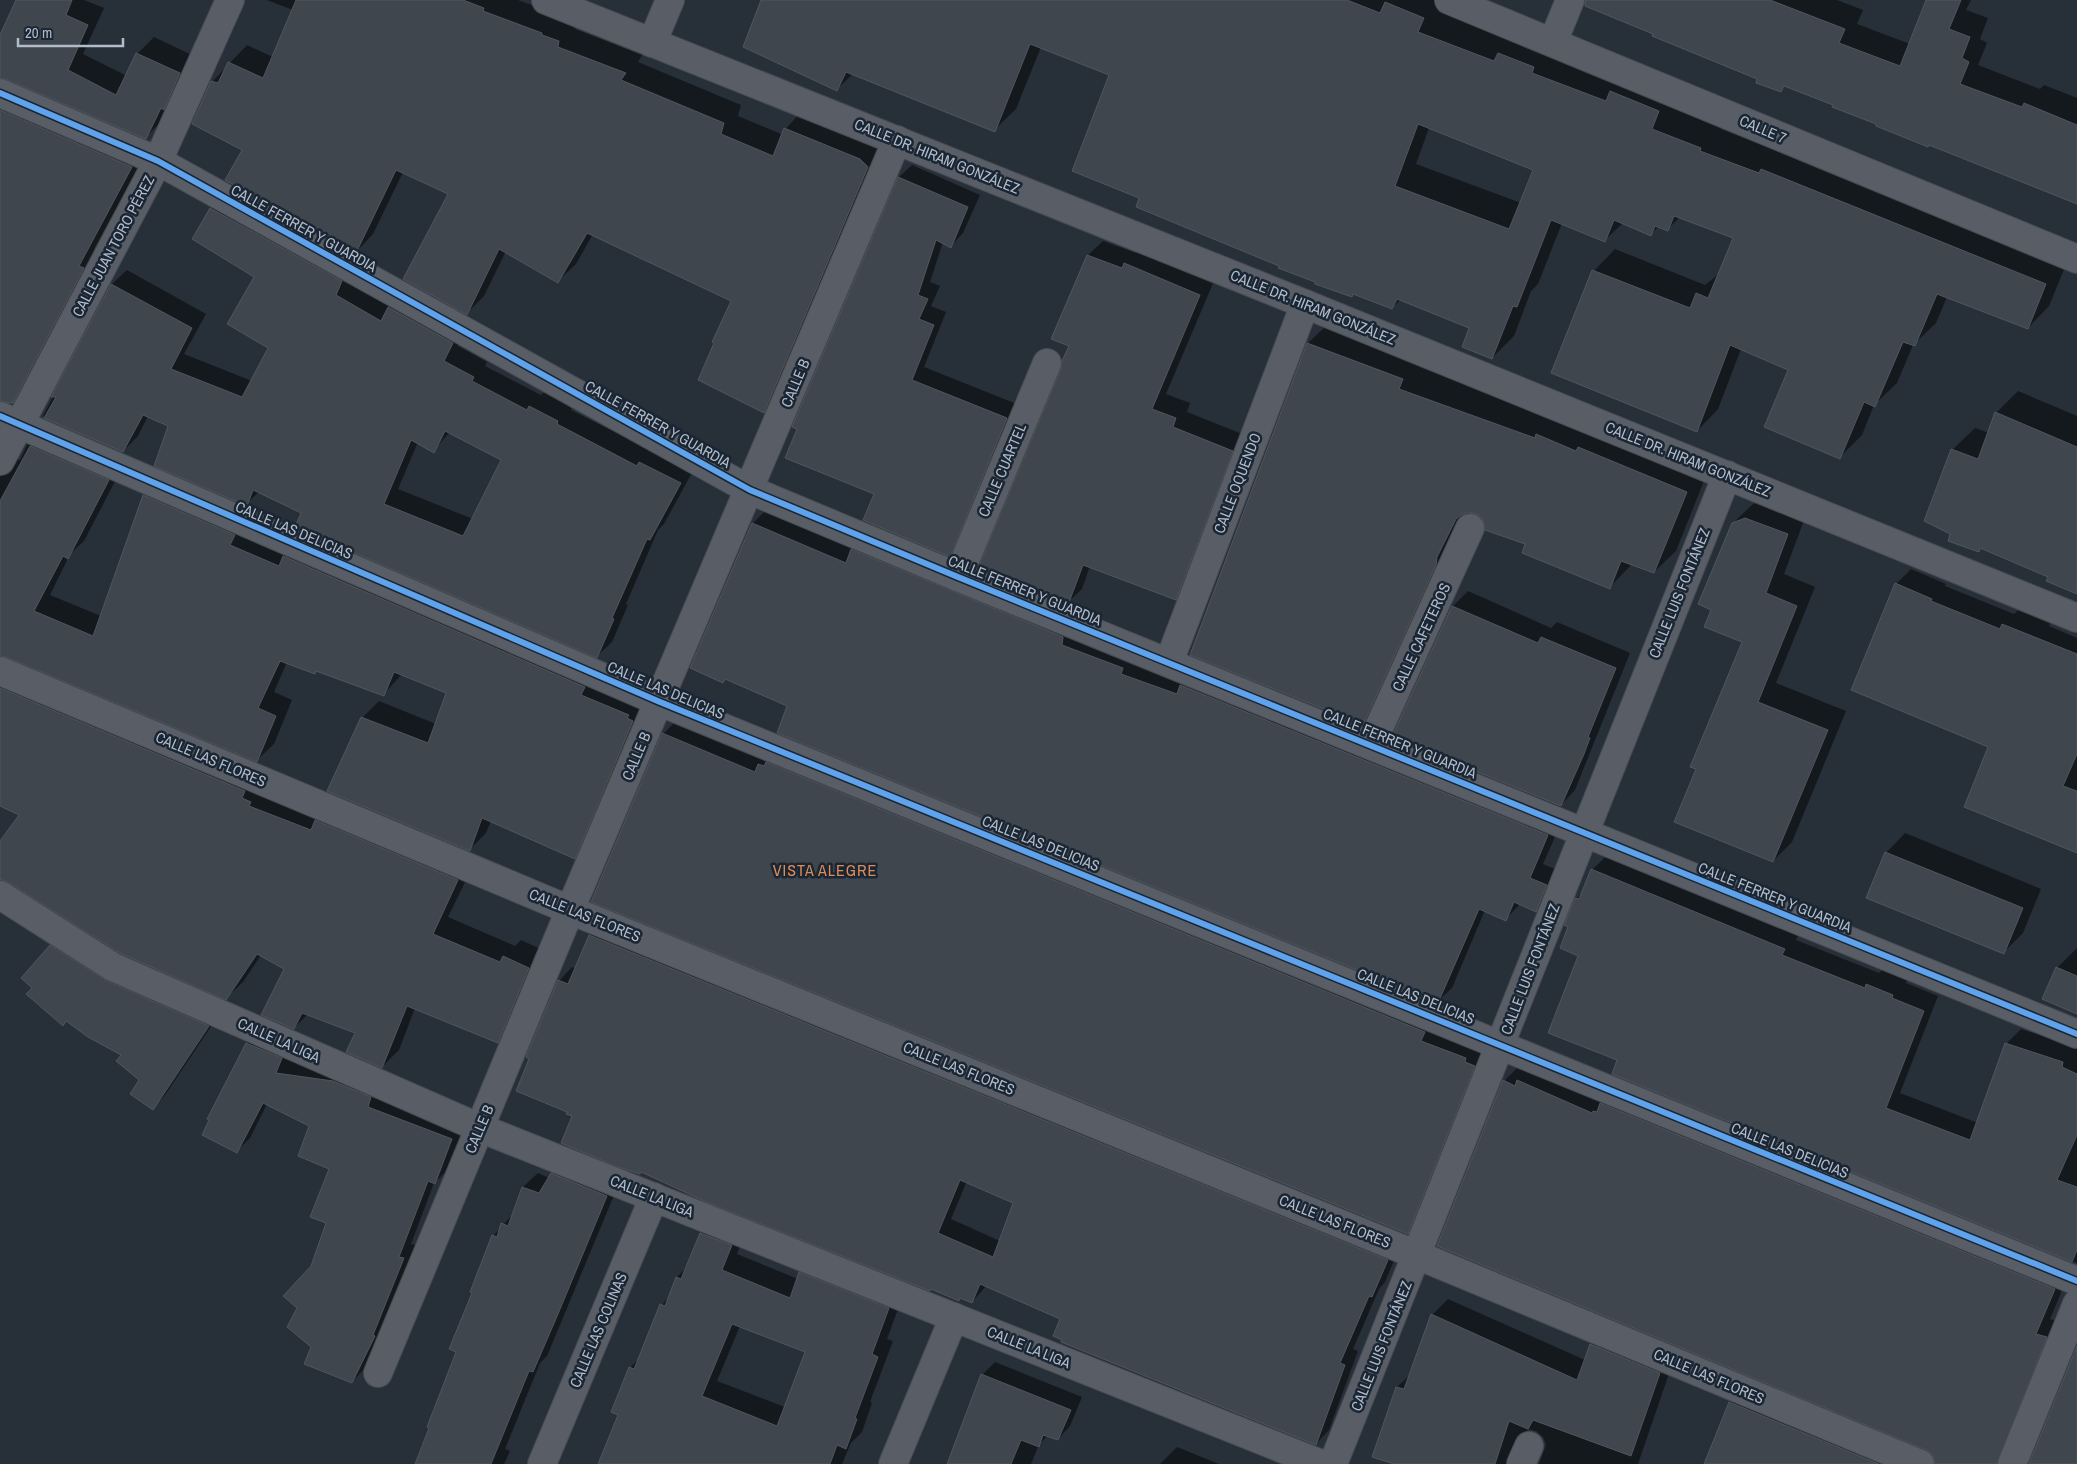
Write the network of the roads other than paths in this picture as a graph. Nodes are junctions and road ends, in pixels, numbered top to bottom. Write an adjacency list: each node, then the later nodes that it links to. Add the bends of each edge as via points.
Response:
1 (230, 0): 10 (street, CALLE JUAN TORO PÉREZ)
2 (546, 0): 7 (street, CALLE DR. HIRAM GONZÁLEZ)
3 (670, 0): 7 (street)
4 (1449, 0): 6 (street, CALLE 7)
5 (1570, 0): 6 (street)
6 (1553, 42): 11 (street, CALLE 7)
7 (652, 43): 9 (street, CALLE DR. HIRAM GONZÁLEZ)
8 (0, 93): 10 (street, CALLE FERRER Y GUARDIA)
9 (898, 140): 12 (street, CALLE DR. HIRAM GONZÁLEZ); 17 (street, CALLE B)
10 (158, 161): 14 (street, CALLE JUAN TORO PÉREZ); 17 (street, CALLE FERRER Y GUARDIA)
11 (2077, 259)
12 (1305, 304): 16 (street, CALLE DR. HIRAM GONZÁLEZ); 21 (street, CALLE OQUENDO)
13 (1047, 363): 19 (street, CALLE CUARTEL)
14 (10, 421): 15 (street, CALLE JUAN TORO PÉREZ); 23 (street, CALLE LAS DELICIAS)
15 (0, 461)
16 (1727, 475): 20 (street, CALLE DR. HIRAM GONZÁLEZ); 25 (street, CALLE LUIS FONTÁNEZ)
17 (750, 490): 19 (street, CALLE FERRER Y GUARDIA); 23 (street, CALLE B)
18 (1470, 528): 24 (street, CALLE CAFETEROS)
19 (958, 577): 21 (street, CALLE FERRER Y GUARDIA)
20 (2077, 618)
21 (1170, 662): 24 (street, CALLE FERRER Y GUARDIA)
22 (0, 671): 27 (street, CALLE LAS FLORES)
23 (660, 702): 27 (street, CALLE B); 29 (street, CALLE LAS DELICIAS)
24 (1371, 745): 25 (street, CALLE FERRER Y GUARDIA)
25 (1583, 832): 28 (street, CALLE FERRER Y GUARDIA); 29 (street, CALLE LUIS FONTÁNEZ)
26 (0, 895): 30 (street, CALLE LA LIGA, via 113,968)
27 (570, 910): 30 (street, CALLE B); 32 (street, CALLE LAS FLORES)
28 (2077, 1034)
29 (1500, 1044): 32 (street, CALLE LUIS FONTÁNEZ); 33 (street, CALLE LAS DELICIAS)
30 (480, 1128): 31 (street, CALLE LA LIGA); 36 (street, CALLE B)
31 (654, 1197): 35 (street, CALLE LA LIGA); 38 (street, CALLE LAS COLINAS)
32 (1417, 1255): 37 (street, CALLE LUIS FONTÁNEZ); 40 (street, CALLE LAS FLORES)
33 (2077, 1281)
34 (2077, 1304): 41 (street)
35 (954, 1317): 37 (street, CALLE LA LIGA); 39 (street)
36 (378, 1373)
37 (1335, 1462)
38 (542, 1464)
39 (893, 1464)
40 (1920, 1464)
41 (2012, 1464)

